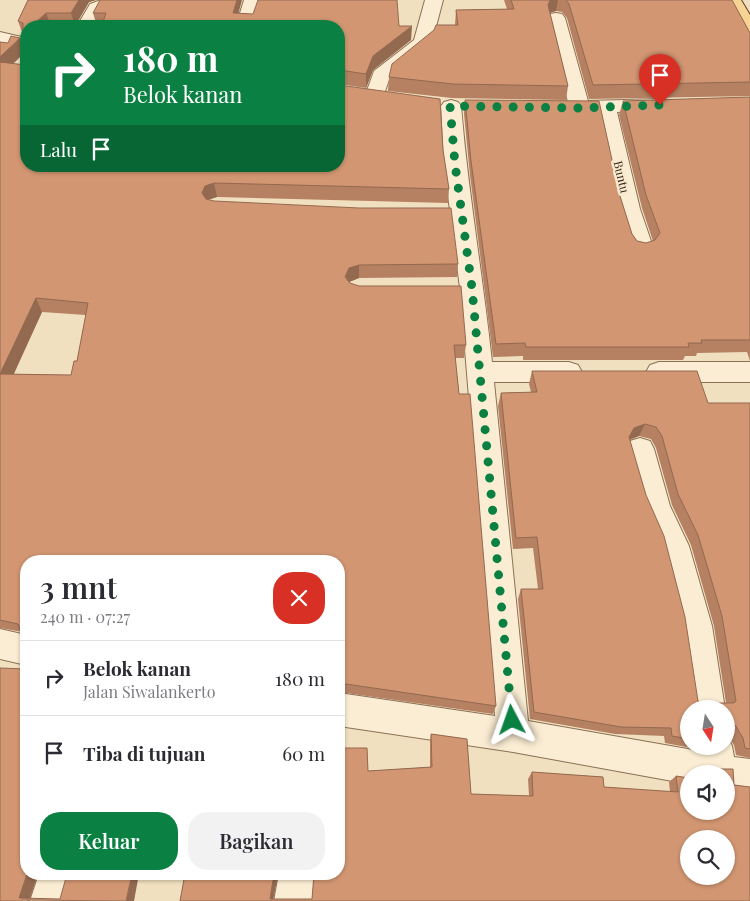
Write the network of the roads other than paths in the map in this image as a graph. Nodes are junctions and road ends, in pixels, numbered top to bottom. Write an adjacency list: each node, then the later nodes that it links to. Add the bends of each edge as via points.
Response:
1 (118, 0): 6 (street, via 96,8)
2 (253, 0): 7 (street)
3 (434, 0): 11 (street, via 423,42 381,75)
4 (732, 0): 8 (main road)
5 (556, 18): 16 (street)
6 (89, 20)
7 (246, 20)
8 (750, 30)
9 (0, 38): 10 (street)
10 (20, 43)
11 (375, 96)
12 (450, 105): 18 (street, via 452,213)
13 (678, 105): 14 (street)
14 (605, 106): 16 (street); 17 (street, Buntu)
15 (541, 108): 16 (street)
16 (580, 108)
17 (641, 247)
18 (479, 372): 19 (street); 27 (street)
19 (595, 372)
20 (634, 372): 21 (street)
21 (750, 372)
22 (640, 449): 25 (street, via 656,506 674,546 696,626)
23 (0, 644): 24 (street)
24 (20, 649)
25 (708, 700)
26 (345, 711): 27 (street)
27 (513, 735): 28 (street)
28 (728, 765)
29 (55, 880): 31 (street)
30 (296, 880): 32 (street)
31 (49, 901)
32 (294, 901)

